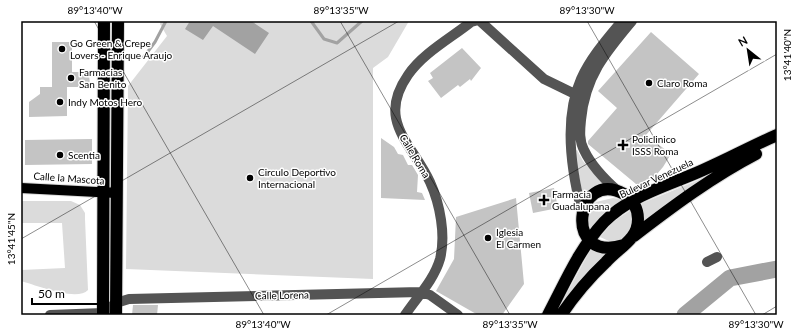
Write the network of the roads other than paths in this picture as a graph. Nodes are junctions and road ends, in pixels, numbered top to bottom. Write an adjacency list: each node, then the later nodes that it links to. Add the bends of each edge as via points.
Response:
1 (104, 21): 12 (highway)
2 (118, 21): 13 (highway)
3 (475, 21): 20 (street, Calle Roma, via 427,56 409,74 400,89 396,108 398,126 405,143 430,180 440,213 440,258 432,277)
4 (480, 21): 7 (street, via 544,79)
5 (622, 21): 7 (street, via 601,45 590,63)
6 (632, 21): 7 (street, via 598,64)
7 (579, 96): 11 (street, via 582,146 593,166); 15 (street, via 571,132 572,164)
8 (777, 135): 14 (highway, Bulevar Venezuela)
9 (777, 143): 17 (highway, via 714,177)
10 (21, 188): 12 (main road, Calle la Mascota)
11 (619, 192): 14 (highway); 15 (highway, via 610,190 596,194)
12 (103, 193): 13 (main road, Calle la Mascota); 22 (highway)
13 (116, 193): 21 (highway)
14 (632, 201): 16 (highway, Bulevar Venezuela, via 610,217); 17 (highway, via 638,219)
15 (582, 212): 16 (highway, via 582,227)
16 (589, 239): 17 (highway, via 598,245 608,247); 26 (highway, Bulevar Venezuela)
17 (628, 240): 27 (highway, via 592,276)
18 (717, 257): 19 (street)
19 (706, 262)
20 (420, 292): 21 (street, Calle Lorena, via 129,299); 24 (street, Calle Roma); 25 (street, Calle Lorena, via 430,295)
21 (116, 309): 22 (street, Calle Lorena)
22 (103, 314): 23 (street)
23 (50, 315)
24 (405, 315)
25 (458, 315)
26 (548, 315)
27 (561, 315)

